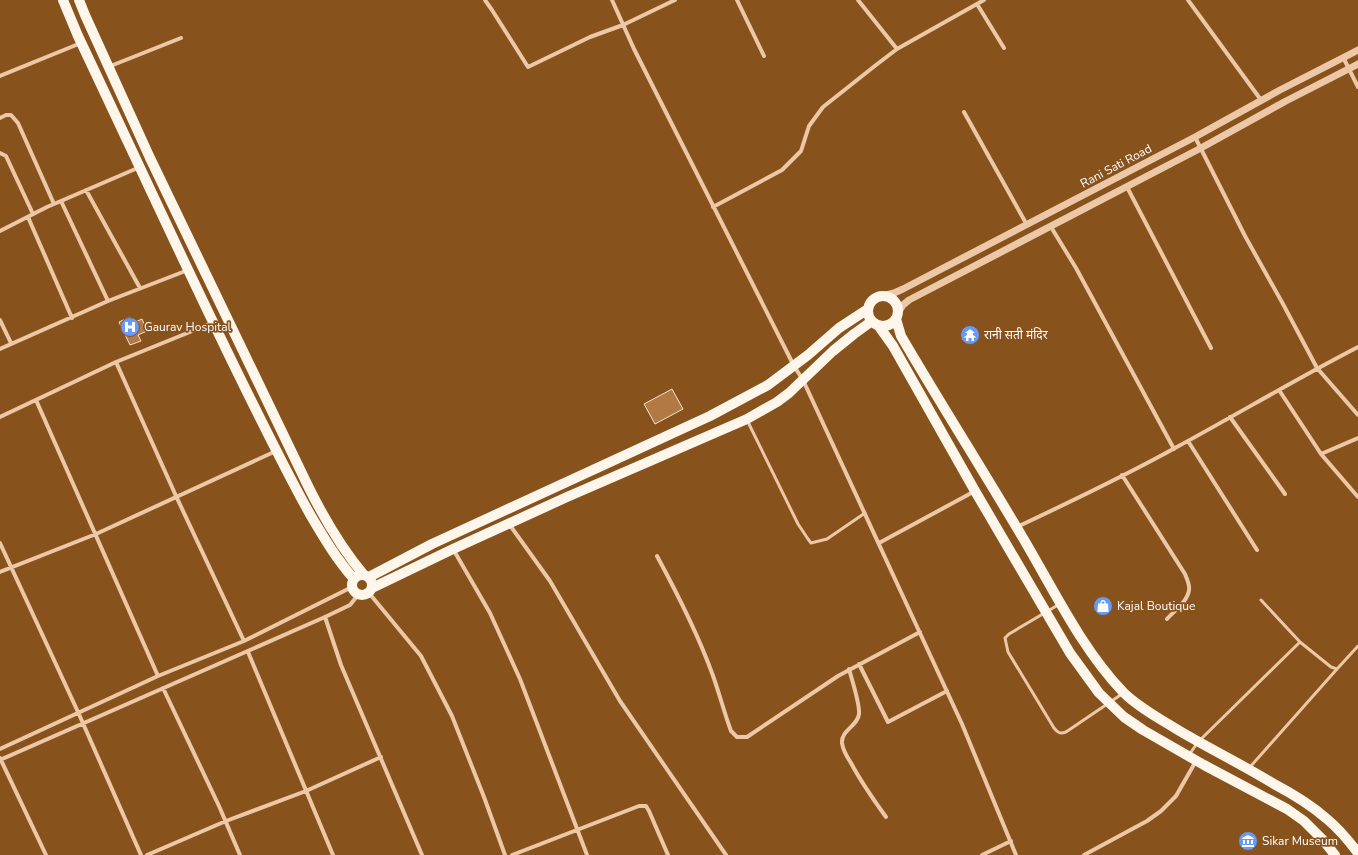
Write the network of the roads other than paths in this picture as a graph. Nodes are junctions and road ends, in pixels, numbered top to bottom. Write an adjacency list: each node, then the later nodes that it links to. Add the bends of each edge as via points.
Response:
1 (63, 0): 13 (main road)
2 (79, 0): 20 (main road)
3 (484, 0): 11 (street, via 528,67 590,37)
4 (612, 0): 11 (street)
5 (675, 0): 11 (street)
6 (737, 0): 17 (street)
7 (858, 0): 15 (street)
8 (984, 0): 10 (street)
9 (1188, 0): 24 (street)
10 (976, 4): 14 (street); 15 (street)
11 (623, 25): 35 (street)
12 (181, 38): 20 (street)
13 (82, 43): 22 (street); 30 (main road)
14 (1004, 48)
15 (897, 49): 35 (street, via 823,107 809,126 801,151 782,170)
16 (1358, 50): 18 (street, Rani Sati Road)
17 (764, 56)
18 (1343, 57): 21 (street); 24 (street, Rani Sati Road)
19 (1358, 64): 21 (street)
20 (108, 67): 86 (main road, via 309,488 333,534)
21 (1349, 68): 23 (street); 28 (street)
22 (0, 76)
23 (1358, 87)
24 (1261, 100): 27 (street, Rani Sati Road)
25 (964, 112): 38 (street)
26 (0, 118): 34 (street, via 11,115 18,123)
27 (1195, 137): 28 (street); 38 (street, Rani Sati Road)
28 (1200, 148): 31 (street); 57 (street)
29 (0, 153): 36 (street, via 6,156)
30 (140, 167): 32 (street); 41 (main road)
31 (1127, 187): 39 (street); 54 (street)
32 (86, 190): 33 (street); 42 (street)
33 (61, 201): 34 (street); 44 (street)
34 (54, 204): 36 (street)
35 (713, 207): 56 (street)
36 (33, 214): 37 (street)
37 (28, 217): 40 (street); 47 (street)
38 (1027, 225): 43 (street, Rani Sati Road, via 903,289)
39 (1051, 227): 46 (street, via 909,300); 67 (street)
40 (0, 231)
41 (188, 270): 42 (street); 49 (main road)
42 (140, 288): 44 (street)
43 (882, 296): 45 (main road, via 876,298); 46 (main road, via 894,301)
44 (108, 301): 47 (street)
45 (868, 309): 50 (main road, via 869,316); 56 (main road, via 839,328)
46 (897, 316): 50 (main road, via 891,324 884,326); 77 (main road, via 898,329 908,347)
47 (72, 318): 51 (street)
48 (0, 320): 51 (street)
49 (213, 322): 55 (street); 68 (main road)
50 (875, 323): 58 (main road, via 844,341); 71 (main road, via 893,346)
51 (11, 343): 53 (street)
52 (1358, 347): 57 (street)
53 (0, 348)
54 (1211, 348)
55 (116, 362): 60 (street); 73 (street)
56 (794, 366): 58 (street); 86 (main road, via 768,385 710,416)
57 (1317, 368): 59 (street); 61 (street)
58 (803, 380): 64 (main road, via 776,402); 75 (street)
59 (1279, 390): 63 (street); 69 (street)
60 (36, 400): 62 (street); 78 (street)
61 (1358, 415)
62 (0, 417)
63 (1230, 417): 66 (street); 72 (street)
64 (747, 418): 75 (lane, via 798,524 811,543 827,539); 76 (main road)
65 (1358, 438): 69 (street)
66 (1188, 441): 67 (street); 82 (street)
67 (1174, 449): 70 (street)
68 (276, 451): 73 (street); 87 (main road, via 328,545)
69 (1322, 454): 74 (street)
70 (1122, 475): 77 (street); 93 (street, via 1185,574 1188,583 1189,591 1185,599)
71 (975, 491): 80 (street); 91 (main road)
72 (1285, 494)
73 (176, 496): 78 (street); 95 (street)
74 (1358, 497)
75 (865, 513): 80 (street)
76 (509, 524): 81 (main road); 131 (street, via 550,582 620,701)
77 (1017, 527): 90 (main road)
78 (96, 534): 84 (street); 102 (street)
79 (0, 543): 84 (street)
80 (878, 543): 94 (street)
81 (453, 549): 88 (main road); 118 (street, via 490,613 520,679)
82 (1257, 550)
83 (657, 556): 100 (street, via 701,644 731,731 737,737 747,737)
84 (11, 568): 85 (street); 107 (street)
85 (0, 572)
86 (366, 576): 87 (main road, via 358,576); 88 (main road, via 372,582)
87 (355, 587): 88 (main road, via 366,595); 92 (street, via 350,605); 95 (street)
88 (371, 590): 127 (street, via 421,656 452,716)
89 (1261, 600): 96 (lane)
90 (1062, 604): 91 (lane); 105 (main road, via 1099,663)
91 (1046, 612): 106 (main road, via 1070,653); 106 (lane, via 1009,634 1005,638 1005,643 1054,728 1058,732 1066,732)
92 (325, 617): 98 (street); 111 (street, via 341,665)
93 (1167, 619)
94 (920, 632): 99 (street); 104 (street)
95 (244, 641): 102 (street)
96 (1300, 642): 101 (lane); 109 (lane)
97 (1358, 646): 101 (lane)
98 (248, 652): 103 (street); 115 (street)
99 (858, 664): 100 (street); 104 (street, via 888,722)
100 (849, 669): 116 (street, via 859,714 845,733 842,743 861,782)
101 (1337, 670): 114 (lane)
102 (158, 676): 107 (street)
103 (163, 688): 108 (street); 117 (street)
104 (947, 691): 119 (street)
105 (1124, 692): 106 (lane); 109 (main road, via 1155,716)
106 (1108, 703): 113 (main road, via 1143,730)
107 (78, 712): 108 (street); 110 (street)
108 (83, 723): 112 (street); 122 (street)
109 (1198, 742): 113 (lane); 114 (main road)
110 (0, 749)
111 (380, 756): 115 (street); 126 (street)
112 (0, 759): 121 (street)
113 (1192, 759): 134 (street, via 1176,796 1161,811); 135 (main road, via 1287,809 1304,821)
114 (1248, 768): 120 (main road, via 1302,800 1328,819)
115 (306, 791): 117 (street); 125 (street)
116 (886, 817)
117 (226, 821): 123 (street); 124 (street)
118 (578, 830): 128 (street); 129 (street); 130 (street, via 639,806 646,806)
119 (1010, 841): 132 (street); 133 (street)
120 (1358, 853)
121 (46, 855)
122 (141, 855)
123 (147, 855)
124 (240, 855)
125 (333, 855)
126 (422, 855)
127 (505, 855)
128 (512, 855)
129 (587, 855)
130 (668, 855)
131 (726, 855)
132 (982, 855)
133 (1016, 855)
134 (1084, 855)
135 (1335, 855)

